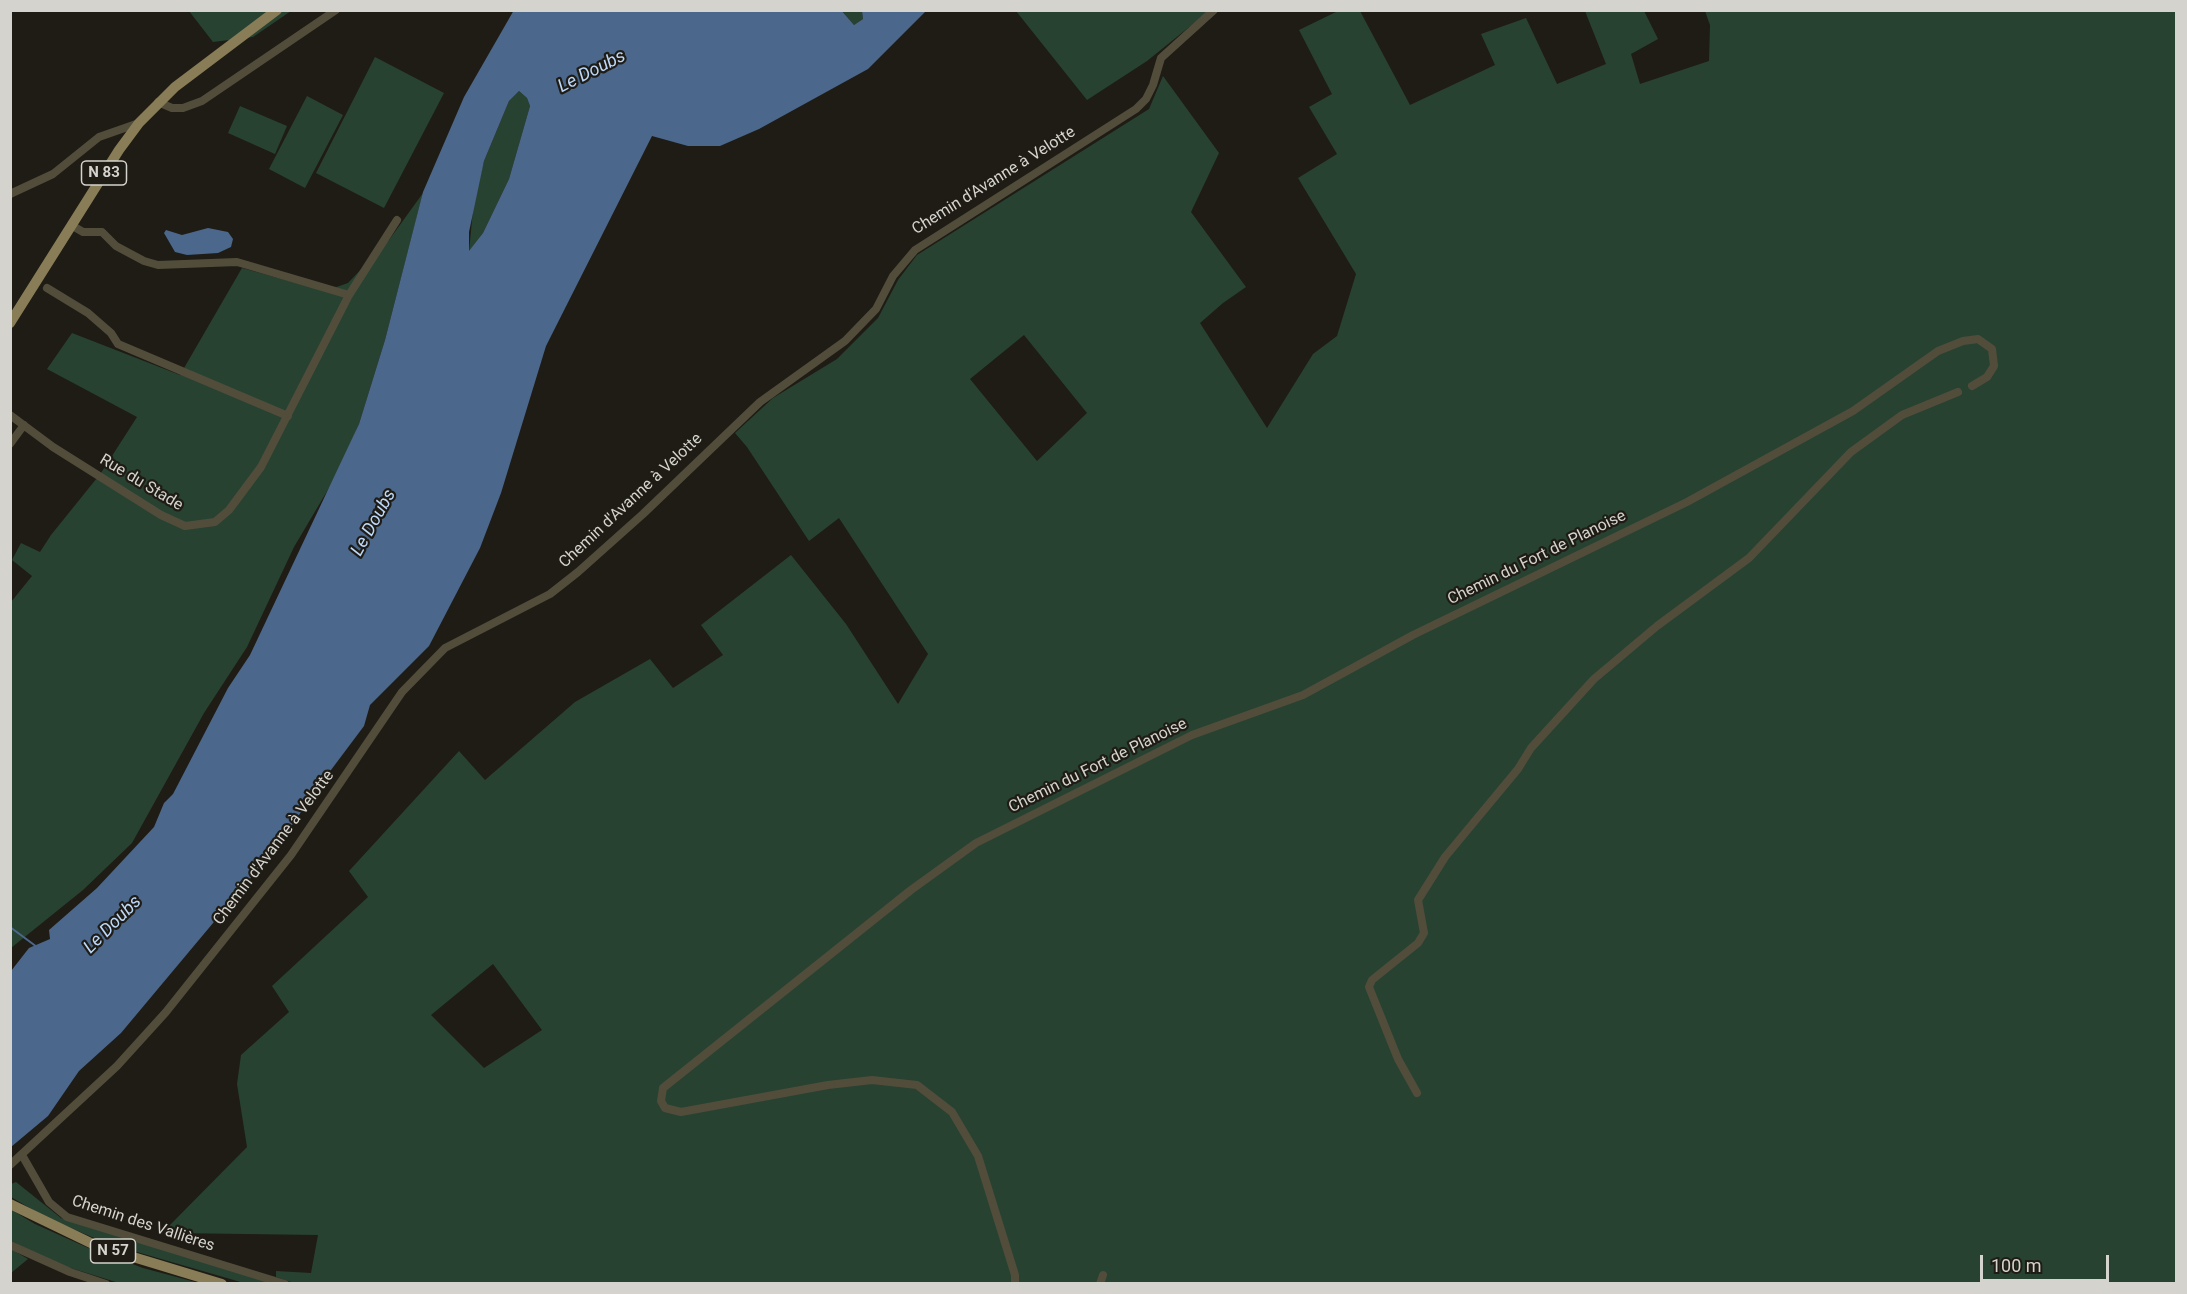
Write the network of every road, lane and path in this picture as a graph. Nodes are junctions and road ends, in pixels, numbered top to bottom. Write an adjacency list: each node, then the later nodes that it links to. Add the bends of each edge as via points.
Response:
1 (278, 10): 4 (main road, N 83)
2 (336, 10): 4 (street, via 202,101 183,108)
3 (1214, 10): 19 (street, Chemin d'Avanne à Velotte, via 1161,58 1153,85 1136,109 915,250 893,276 876,309 845,341 760,402 578,572 550,594 445,648 402,692 291,855 180,995 117,1066)
4 (158, 102): 5 (main road, N 83)
5 (139, 123): 6 (street, via 99,137 53,174); 8 (main road, N 83)
6 (10, 194)
7 (397, 220): 10 (street, Rue du Stade)
8 (72, 225): 10 (street, via 83,232 102,232 116,246 158,265 237,262); 11 (main road, N 83)
9 (47, 288): 15 (street, via 88,313 118,344)
10 (350, 295): 15 (street, Rue du Stade)
11 (10, 324)
12 (1972, 386): 26 (street, Chemin du Fort de Planoise, via 1987,377 1994,366 1992,349 1978,339 1938,351 1853,411 1687,502 1424,630 1303,695 1192,735 976,843 911,890 663,1088 661,1101 665,1108 681,1112 828,1085 872,1080 917,1085 952,1112 978,1156)
13 (1958, 392): 18 (street, via 1902,415 1851,452 1749,558 1601,673 1531,748 1445,858 1418,900 1424,933 1369,987 1398,1059)
14 (10, 415): 16 (street, Rue du Stade)
15 (288, 416): 16 (street, Rue du Stade, via 261,466 229,510 215,522 200,526 185,526 161,514)
16 (24, 425): 17 (street)
17 (10, 444)
18 (1417, 1093)
19 (22, 1155): 20 (street, Chemin d'Avanne à Velotte); 25 (street, Chemin des Vallières, via 49,1202 67,1217)
20 (10, 1165)
21 (10, 1204): 24 (main road, N 57, via 105,1249)
22 (10, 1245): 23 (street)
23 (106, 1284)
24 (222, 1284)
25 (285, 1284)
26 (1015, 1284)

